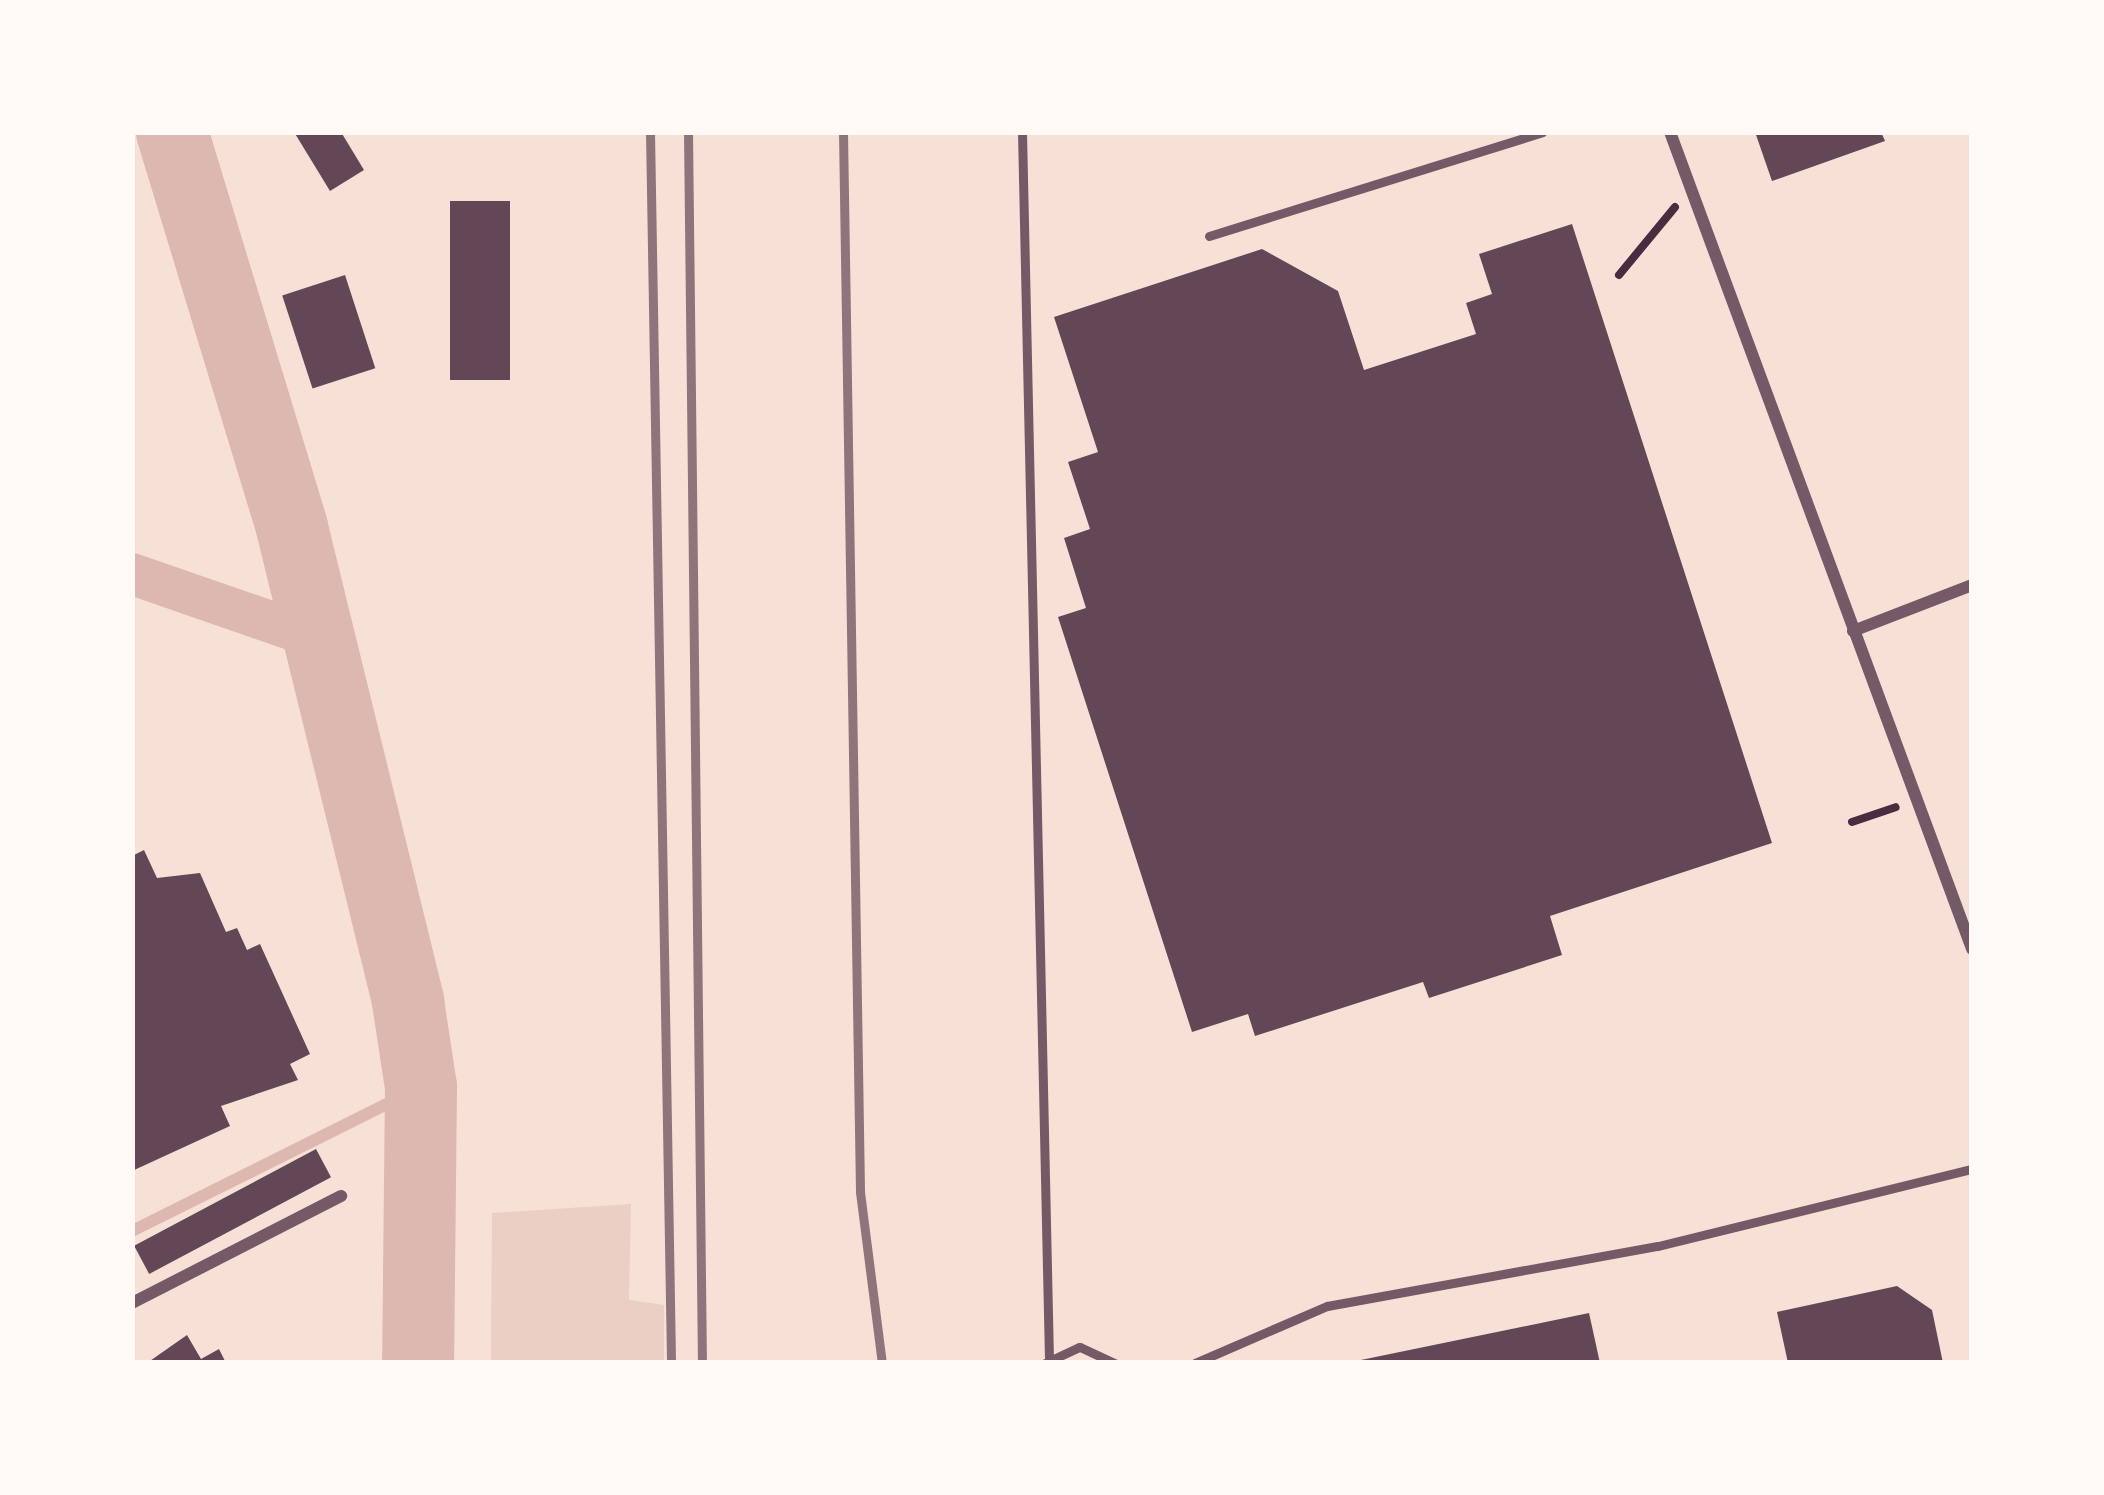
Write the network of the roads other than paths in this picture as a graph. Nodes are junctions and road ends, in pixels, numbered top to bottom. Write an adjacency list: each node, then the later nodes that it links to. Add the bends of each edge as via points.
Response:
1 (1022, 132): 11 (lane)
2 (1542, 132): 4 (lane)
3 (1670, 132): 6 (street)
4 (1209, 236)
5 (1972, 585): 6 (street)
6 (1853, 631): 7 (street)
7 (1972, 950)
8 (1972, 1169): 13 (lane, via 1658,1246 1327,1306)
9 (340, 1196): 10 (street)
10 (132, 1303)
11 (1047, 1360): 12 (lane, via 1080,1348)
12 (1114, 1363)
13 (1195, 1363)

